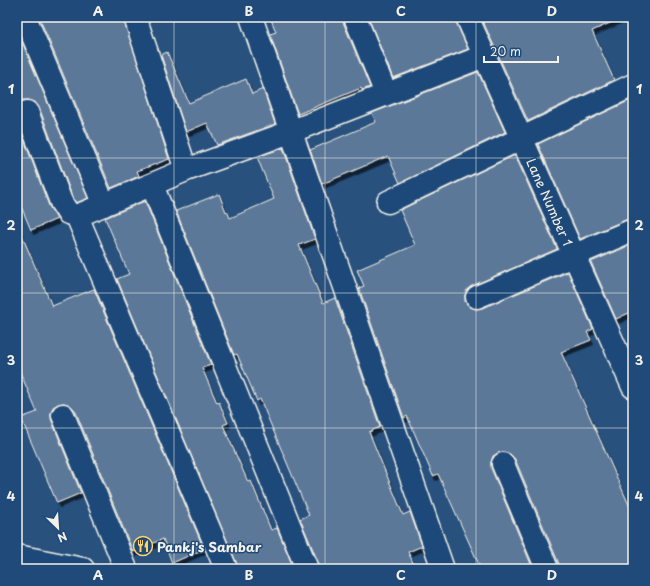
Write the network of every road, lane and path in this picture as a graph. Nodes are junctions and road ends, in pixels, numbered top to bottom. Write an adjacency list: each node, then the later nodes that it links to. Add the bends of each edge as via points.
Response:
1 (25, 17): 15 (street)
2 (134, 17): 12 (street)
3 (251, 17): 10 (street)
4 (355, 17): 8 (street)
5 (468, 17): 6 (street, Lane Number 1)
6 (484, 56): 8 (street); 11 (street, Lane Number 1)
7 (633, 85): 11 (street)
8 (386, 94): 10 (street)
9 (27, 112): 16 (street, via 61,202 68,213)
10 (290, 132): 12 (street); 28 (street)
11 (521, 139): 14 (street); 18 (street, Lane Number 1)
12 (186, 170): 13 (street)
13 (152, 184): 15 (street); 27 (street)
14 (388, 202)
15 (104, 205): 16 (street)
16 (77, 216): 26 (street)
17 (633, 230): 18 (street)
18 (574, 256): 19 (street); 20 (street, Lane Number 1)
19 (477, 297)
20 (633, 387)
21 (63, 415): 25 (street)
22 (503, 464): 29 (street)
23 (17, 556): 24 (street)
24 (83, 569)
25 (126, 569)
26 (226, 569)
27 (307, 569)
28 (443, 569)
29 (547, 569)

